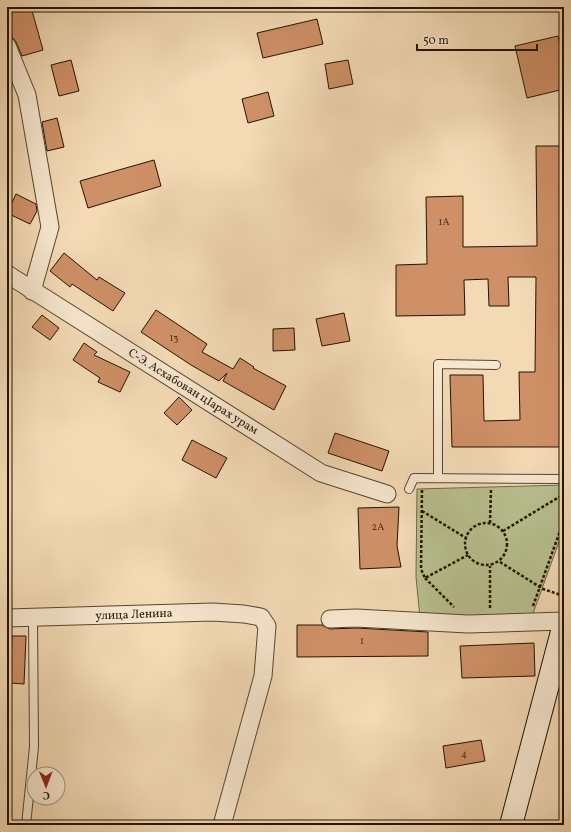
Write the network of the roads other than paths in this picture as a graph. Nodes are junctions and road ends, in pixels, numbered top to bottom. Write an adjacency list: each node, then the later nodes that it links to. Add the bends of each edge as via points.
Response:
1 (7, 46): 3 (street, via 27,95 50,227)
2 (7, 274): 3 (street, С-Э. Асхабован цIарах урам)
3 (32, 290): 8 (street, С-Э. Асхабован цIарах урам, via 321,473)
4 (496, 365): 5 (lane, via 438,364)
5 (438, 478): 6 (lane); 7 (lane, via 414,478)
6 (564, 478)
7 (409, 489)
8 (387, 494)
9 (7, 618): 10 (street, улица Ленина)
10 (33, 618): 13 (lane, via 34,747); 14 (street, улица Ленина, via 213,612 261,617 267,626 264,676)
11 (330, 619): 12 (street, via 468,624)
12 (564, 623): 15 (main road)
13 (26, 825)
14 (222, 825)
15 (511, 825)

